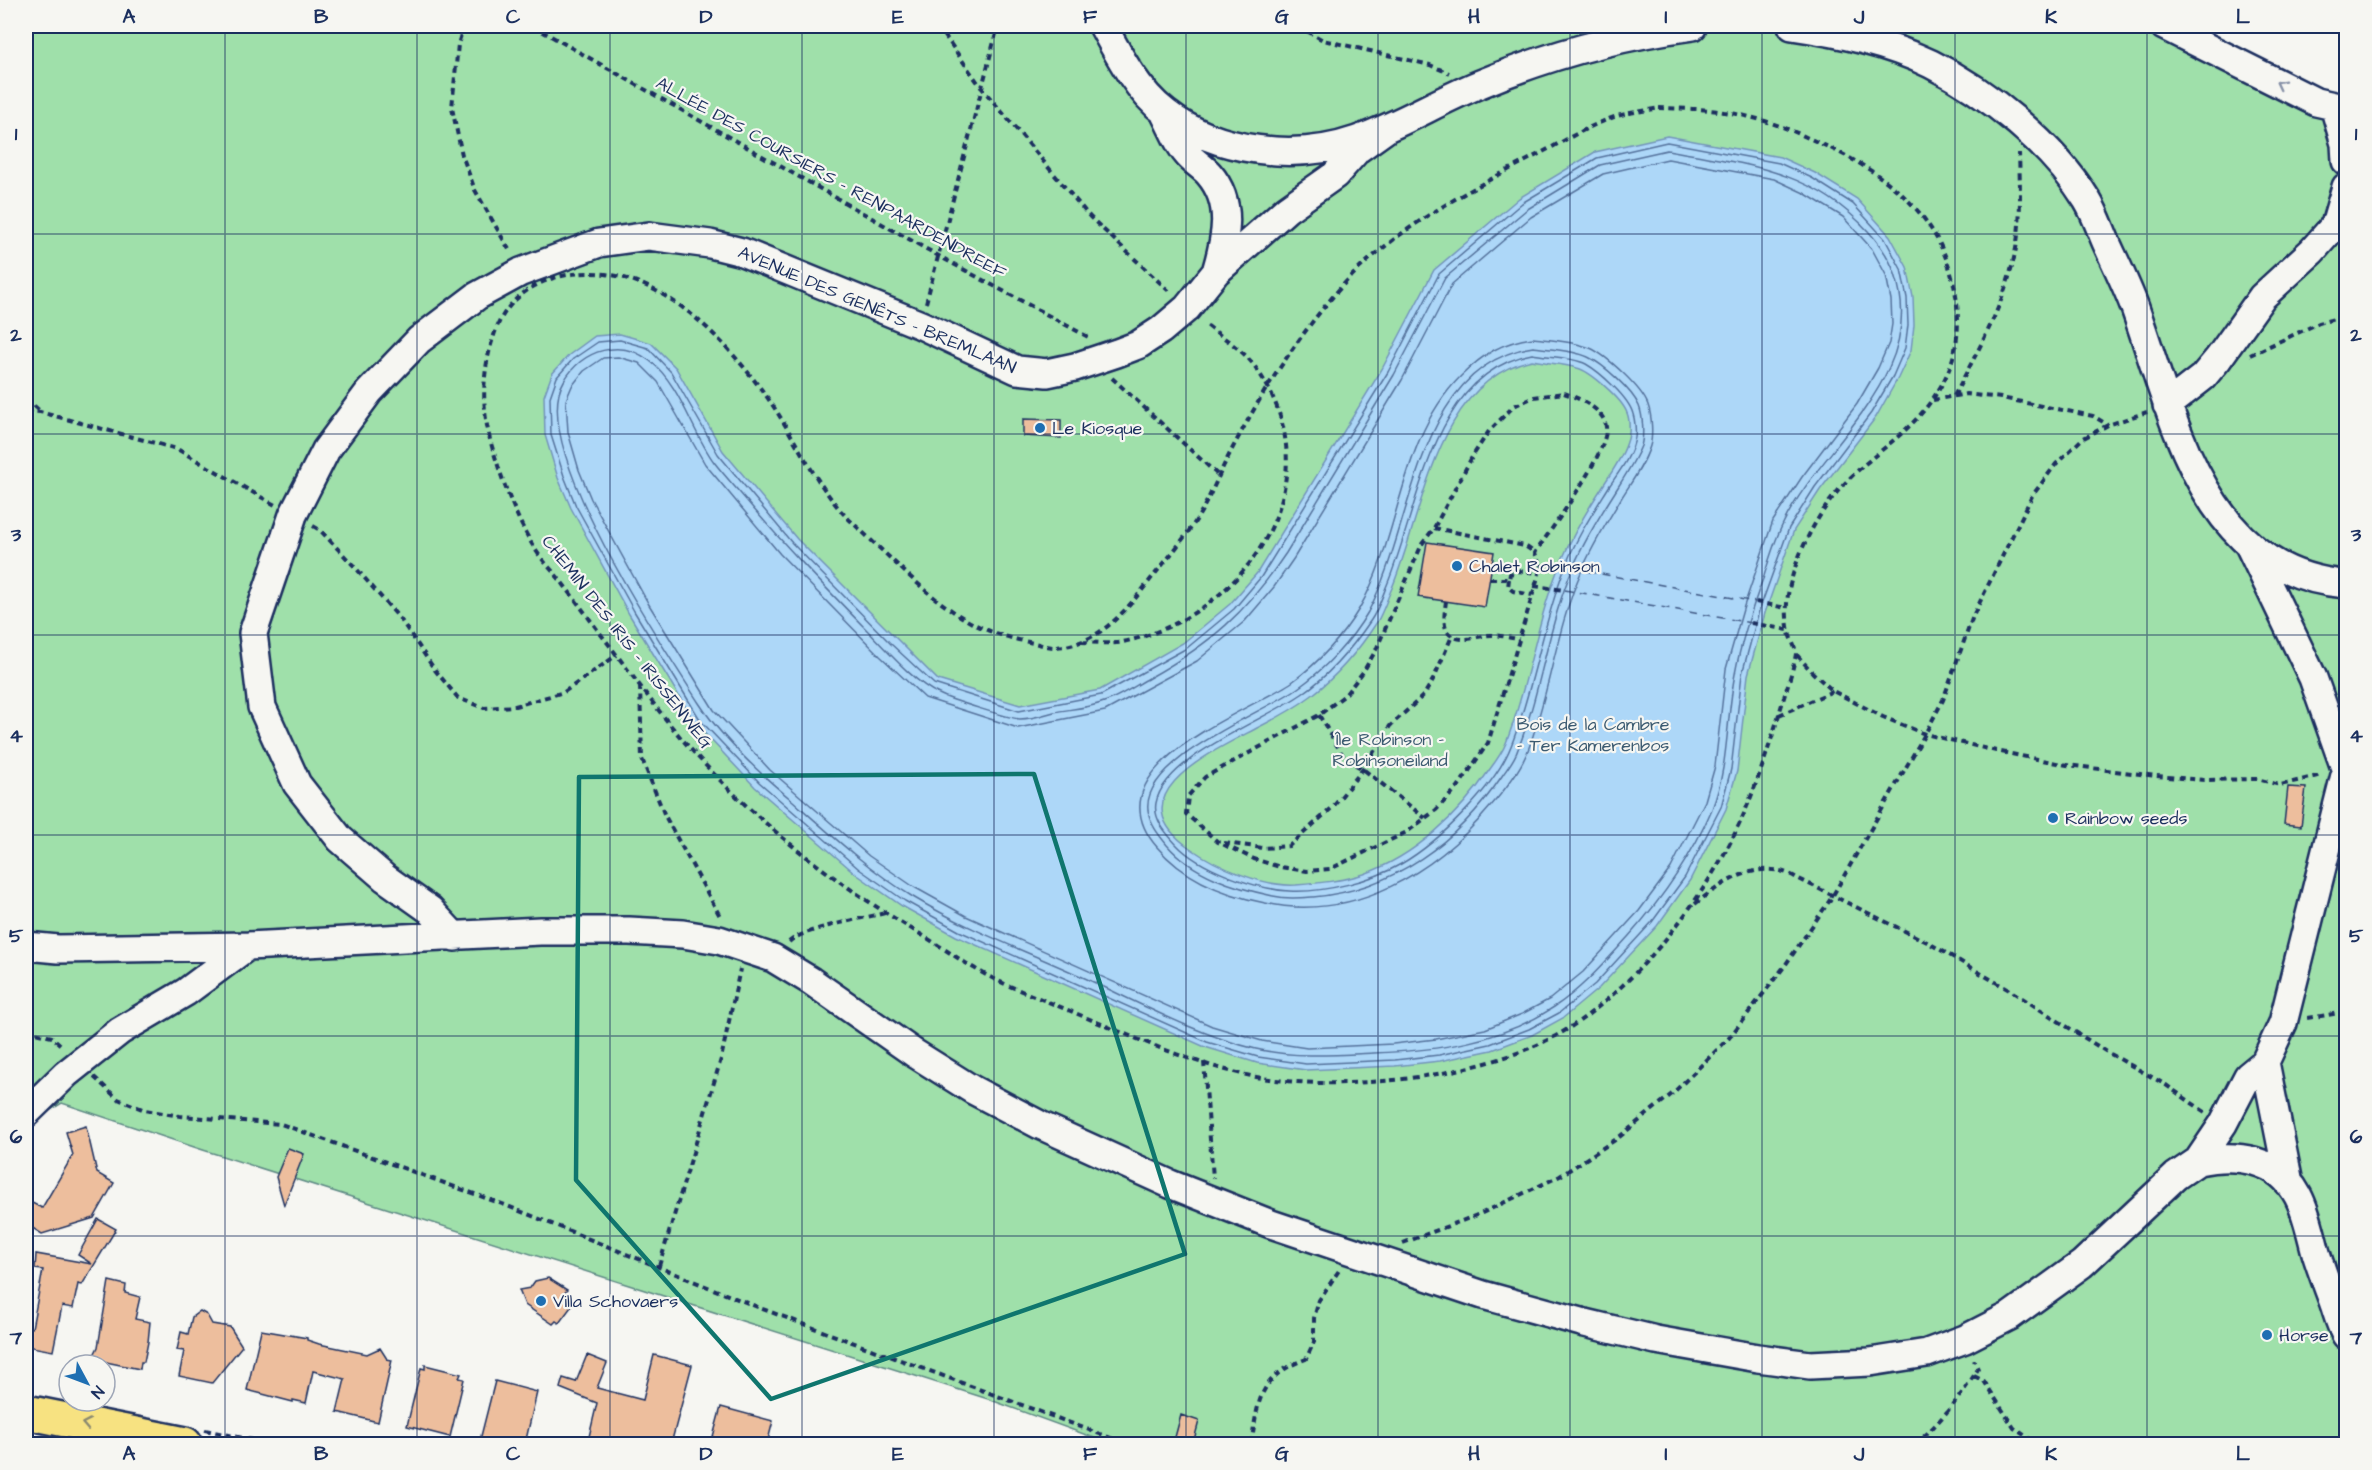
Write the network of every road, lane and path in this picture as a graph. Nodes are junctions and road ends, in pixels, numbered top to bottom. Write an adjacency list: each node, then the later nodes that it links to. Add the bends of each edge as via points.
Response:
1 (464, 26): 20 (path, via 458,44 452,108 462,155 475,190)
2 (533, 26): 18 (path, ALLÉE DES COURSIERS - RENPAARDENDREEF)
3 (998, 26): 18 (path)
4 (1103, 26): 11 (street, via 1120,58)
5 (1298, 26): 9 (path, via 1323,40 1430,65)
6 (1694, 26): 9 (street, via 1620,37 1536,62)
7 (1792, 26): 12 (street, via 1869,41 1931,64)
8 (2164, 26): 10 (street, one-way to 8, via 2316,102)
9 (1477, 85): 13 (street)
10 (2340, 101): 14 (street)
11 (1165, 113): 13 (street, via 1195,131 1231,144 1280,152 1335,146); 16 (street, via 1187,153 1208,173)
12 (2018, 122): 25 (path, via 2020,198 2014,257 1997,312); 28 (street, via 2057,161 2088,201 2134,305)
13 (1386, 129): 17 (street, AVENUE DES GENÊTS - BREMLAAN)
14 (2346, 161)
15 (2346, 187): 28 (street, via 2335,225 2262,297 2203,377)
16 (1222, 197): 17 (street, via 1256,225); 19 (street, via 1227,232)
17 (1269, 226): 19 (street, AVENUE DES GENÊTS - BREMLAAN)
18 (937, 255): 22 (path); 23 (path, ALLÉE DES COURSIERS - RENPAARDENDREEF)
19 (1216, 272): 23 (street, AVENUE DES GENÊTS - BREMLAAN, via 1186,308 1161,330 1138,345)
20 (526, 280): 22 (street, AVENUE DES GENÊTS - BREMLAAN, via 599,243 649,236 742,252); 32 (path, CHEMIN DES IRIS - IRISSENWEG, via 588,273 639,281 683,306 764,391 808,467 844,514 939,601 972,623 1003,636 1058,647 1105,630 1126,610 1197,519); 33 (street, AVENUE DES GENÊTS - BREMLAAN, via 477,296 419,340 369,392 326,450); 53 (path, CHEMIN DES IRIS - IRISSENWEG, via 506,308 487,360 484,407 489,440 503,483 534,548)
21 (2346, 316): 24 (path, via 2319,322)
22 (921, 325): 23 (street, AVENUE DES GENÊTS - BREMLAAN, via 1017,370 1047,373)
23 (1107, 356): 32 (path, ALLÉE DES COURSIERS - RENPAARDENDREEF, via 1112,377)
24 (2245, 357)
25 (1954, 396): 27 (path); 31 (path, via 1966,394 2039,405 2092,416)
26 (26, 399): 30 (path)
27 (1932, 401): 32 (path, CHEMIN DES IRIS - IRISSENWEG, via 1949,371 1959,329 1955,284 1939,240 1913,204 1874,170 1786,128 1721,111 1659,108 1616,117 1533,158 1417,222 1369,258 1311,323 1267,387); 48 (path, CHEMIN DES IRIS - IRISSENWEG, via 1914,423 1851,477 1827,504 1807,539)
28 (2167, 405): 31 (path); 35 (street, via 2189,461 2215,508)
29 (26, 411): 30 (path)
30 (40, 412): 33 (path, via 177,449)
31 (2108, 425): 59 (path, via 2082,439 2056,464 2032,496 1973,616 1943,700)
32 (1219, 476)
33 (293, 515): 53 (path, via 320,530 355,567 458,698 484,708 515,706 564,692); 67 (street, AVENUE DES GENÊTS - BREMLAAN, via 253,633 261,708 297,784 340,839 430,910)
34 (1434, 528): 36 (path, via 1525,546); 36 (path, via 1472,457 1514,406 1534,397 1564,393 1581,399 1600,414 1606,427 1602,446 1589,471); 57 (path, via 1410,567 1363,672 1345,695)
35 (2249, 545): 42 (street, via 2304,576); 61 (street, via 2313,678)
36 (1535, 553): 37 (path)
37 (1541, 567): 38 (path); 39 (path)
38 (1574, 569)
39 (1538, 573): 41 (path, via 1516,571 1510,573); 43 (path)
40 (1490, 579): 41 (path)
41 (1509, 579): 45 (path, via 1511,590)
42 (2346, 584)
43 (1534, 586): 44 (path); 45 (path)
44 (1565, 590)
45 (1532, 595): 52 (path)
46 (1446, 602): 51 (path, via 1443,623)
47 (1756, 602): 48 (path)
48 (1786, 608): 50 (path, CHEMIN DES IRIS - IRISSENWEG)
49 (1751, 623): 50 (path)
50 (1788, 630): 54 (path, CHEMIN DES IRIS - IRISSENWEG)
51 (1452, 636): 52 (path); 60 (path, via 1431,685 1390,726)
52 (1519, 639): 62 (path, via 1488,743 1458,787)
53 (618, 655): 55 (path, CHEMIN DES IRIS - IRISSENWEG)
54 (1797, 655): 56 (path); 58 (path)
55 (640, 686): 66 (path, CHEMIN DES IRIS - IRISSENWEG, via 697,756 786,843); 68 (path, via 642,759 665,816 721,916)
56 (1833, 691): 58 (path); 59 (path)
57 (1319, 715): 60 (path, via 1345,759); 63 (path, via 1205,777 1188,796 1186,814)
58 (1779, 716): 65 (path, via 1740,823)
59 (1925, 734): 61 (path, via 2067,765 2156,776 2257,779 2280,785); 64 (path)
60 (1363, 769): 62 (path); 63 (path, via 1333,807 1289,846 1264,848)
61 (2346, 771): 74 (street)
62 (1425, 818): 63 (path, via 1407,832 1330,869 1280,867)
63 (1218, 842)
64 (1832, 897): 65 (path, via 1779,870 1761,871 1740,875); 80 (path, via 1927,942 2166,1085); 85 (path, via 1729,1038 1672,1094 1618,1138 1560,1176 1480,1214 1395,1246)
65 (1693, 906): 76 (path, CHEMIN DES IRIS - IRISSENWEG, via 1641,966 1598,1007 1533,1047 1501,1058 1400,1078 1327,1083 1254,1077)
66 (885, 913): 72 (path, via 793,938); 76 (path, CHEMIN DES IRIS - IRISSENWEG, via 986,975)
67 (455, 937): 68 (street, via 540,931 629,931); 70 (street)
68 (719, 940): 71 (street)
69 (26, 946): 70 (street)
70 (248, 946): 78 (street, via 186,992 120,1030)
71 (744, 947): 72 (street); 86 (path, via 721,1059)
72 (773, 958): 83 (street, via 973,1090 1040,1125)
73 (2346, 1012): 74 (path)
74 (2283, 1023): 77 (street)
75 (26, 1031): 78 (path, via 52,1037)
76 (1204, 1062): 83 (path)
77 (2265, 1062): 80 (street, via 2248,1076); 82 (street)
78 (73, 1069): 79 (street); 86 (path, via 118,1099 146,1110 281,1124)
79 (26, 1113)
80 (2223, 1124): 81 (street)
81 (2198, 1161): 82 (street, via 2240,1157 2276,1170); 85 (street, via 2176,1176 2082,1264 2010,1316 1927,1353 1870,1362 1810,1365 1656,1340 1483,1295)
82 (2289, 1183): 87 (street, via 2298,1195)
83 (1215, 1202): 84 (street)
84 (1346, 1251): 85 (street); 91 (path, via 1339,1273 1319,1300 1314,1342 1306,1359 1287,1366 1270,1379 1259,1398)
85 (1376, 1260)
86 (659, 1266): 90 (path, via 770,1312)
87 (2346, 1335)
88 (26, 1412): 89 (main road, one-way to 88)
89 (185, 1444)
90 (1127, 1444)
91 (1251, 1444)
92 (1916, 1444): 93 (path, via 1974,1376 1984,1381 2014,1428)
93 (2037, 1444)

